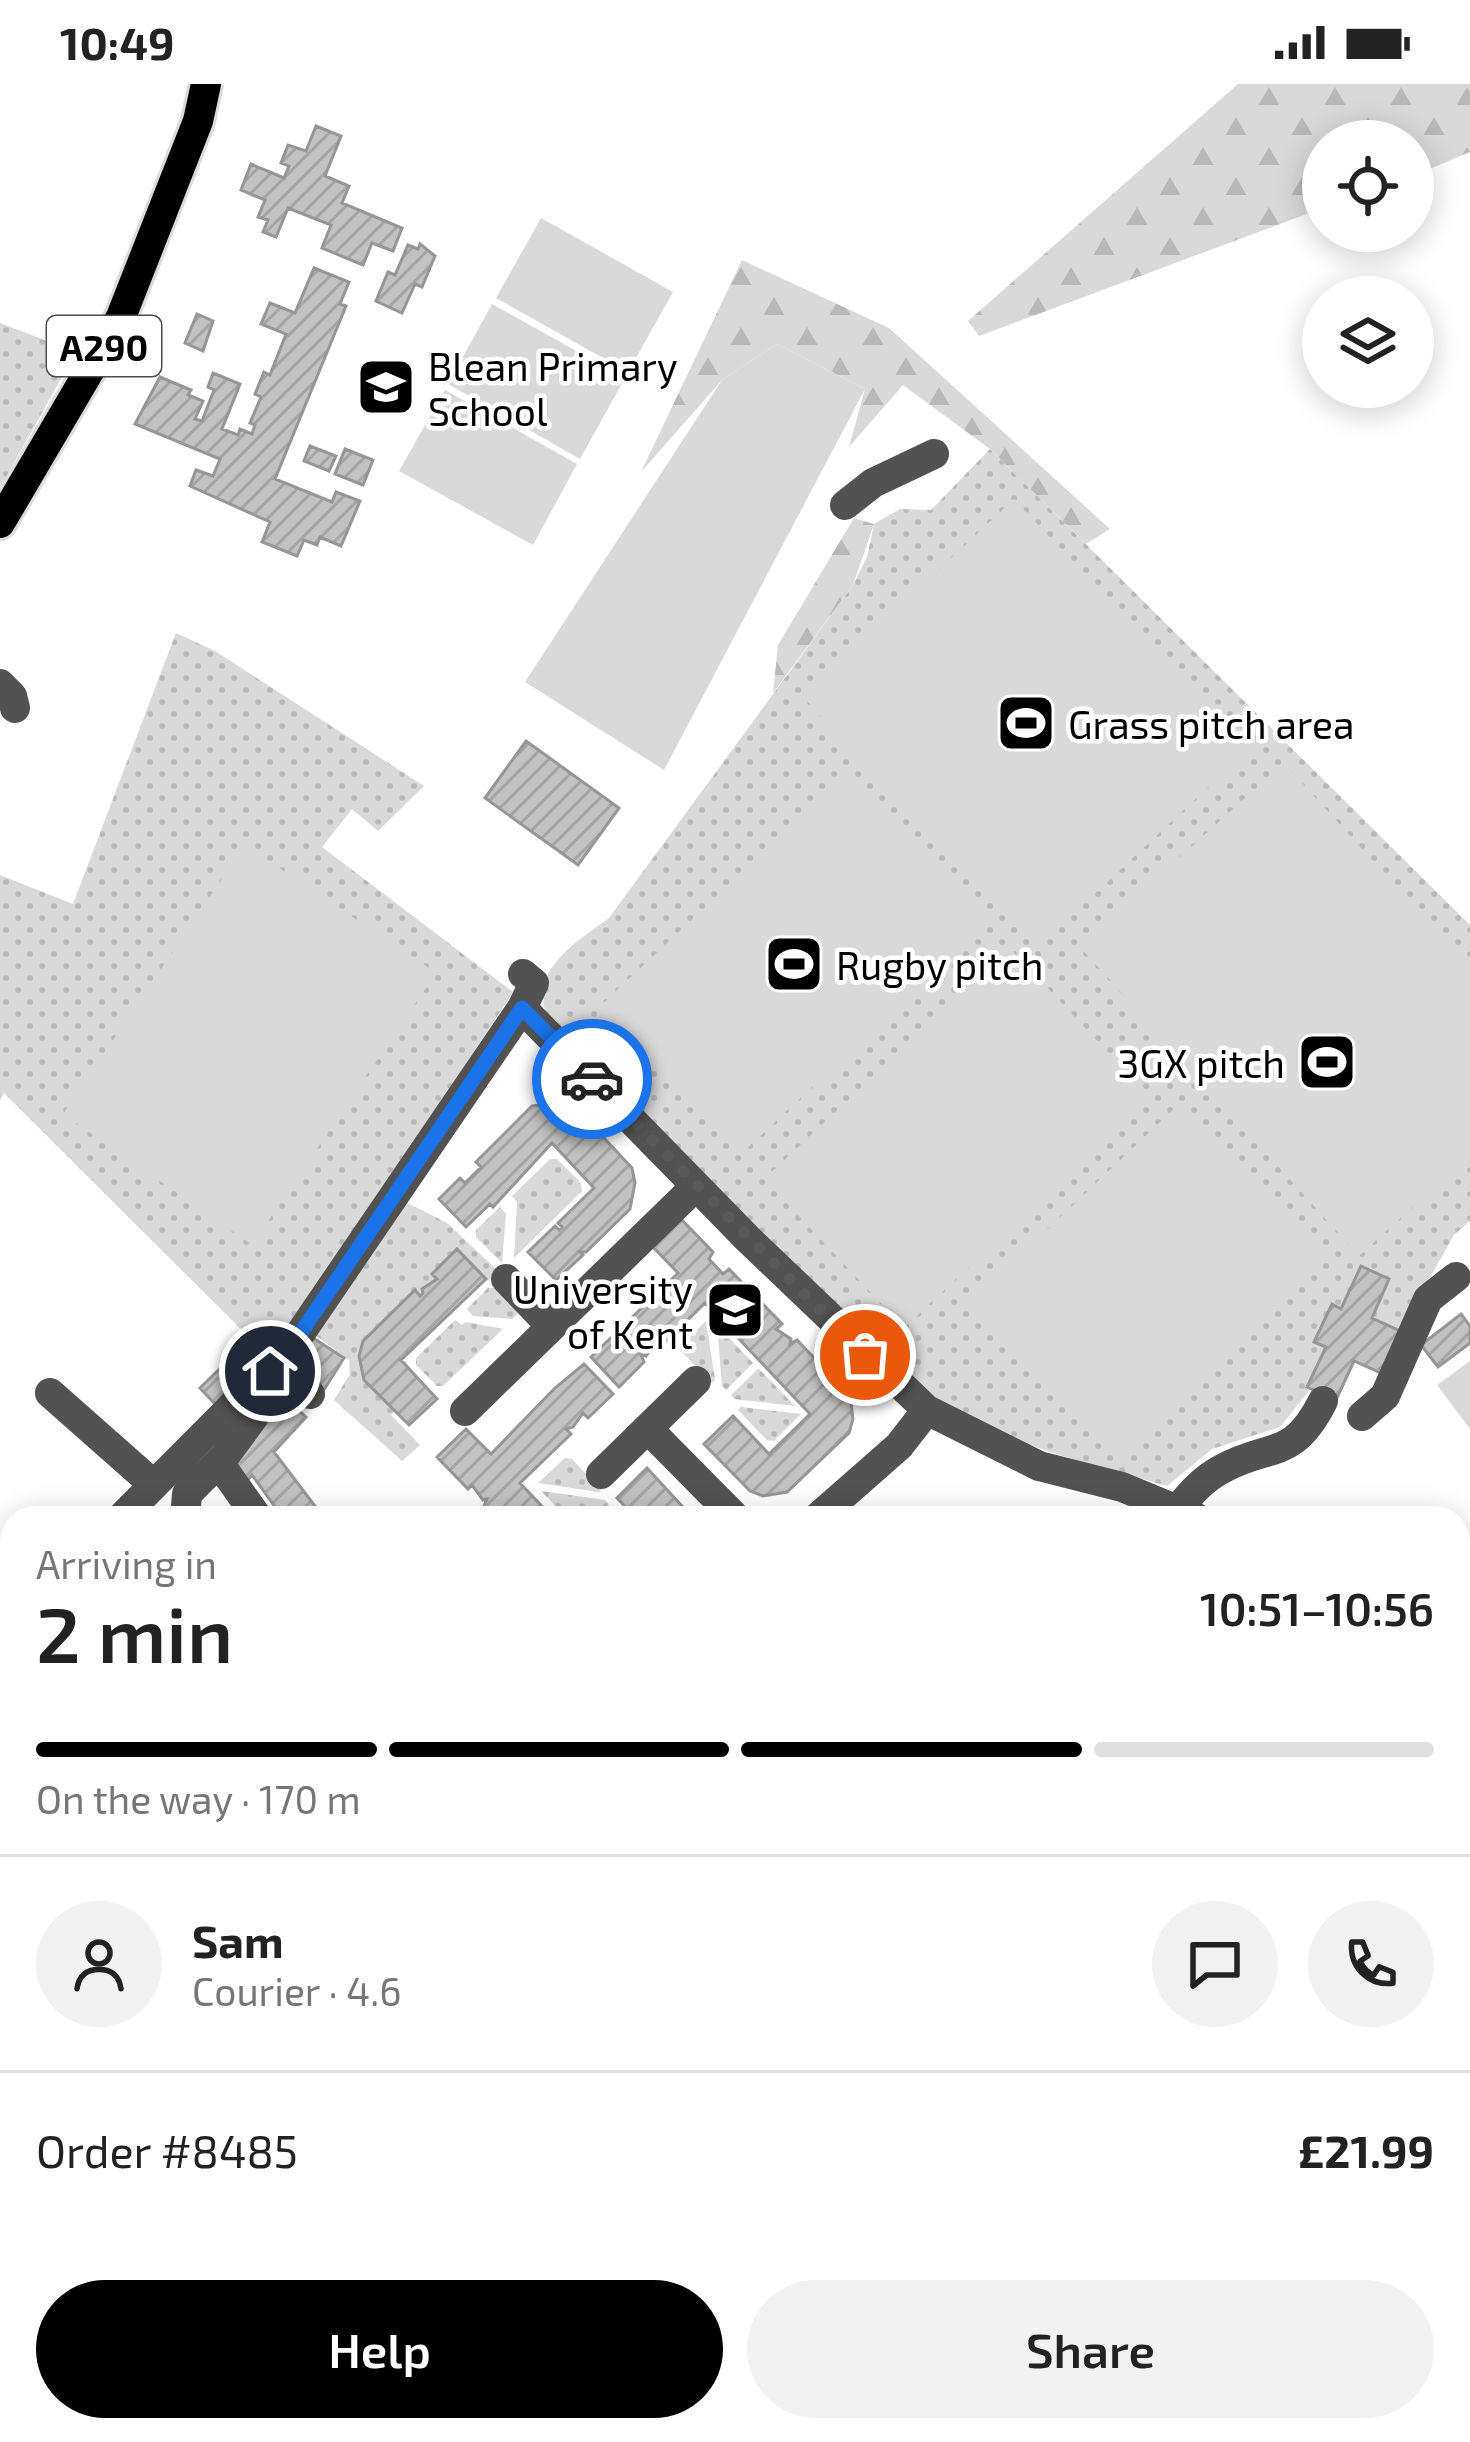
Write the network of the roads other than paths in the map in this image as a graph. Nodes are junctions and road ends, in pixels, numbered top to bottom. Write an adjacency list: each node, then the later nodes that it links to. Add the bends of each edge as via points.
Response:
1 (206, 84): 4 (main road, A290, via 121,317)
2 (934, 454): 3 (street)
3 (845, 505)
4 (0, 523)
5 (696, 1186): 8 (street); 9 (street, via 526,988); 15 (street)
6 (1456, 1277): 16 (street, via 1428,1299 1385,1396)
7 (506, 1279): 8 (street)
8 (551, 1326): 14 (street)
9 (276, 1375): 12 (street); 18 (street); 20 (street)
10 (696, 1381): 17 (street)
11 (50, 1393): 20 (street)
12 (310, 1394)
13 (1322, 1401): 26 (street, via 1292,1442 1223,1468 1197,1485)
14 (465, 1411)
15 (927, 1411): 24 (street); 25 (street, via 1039,1466)
16 (1362, 1416)
17 (648, 1429): 19 (street); 23 (street)
18 (218, 1462): 21 (street, via 187,1494); 22 (street)
19 (601, 1474)
20 (136, 1506)
21 (186, 1506)
22 (249, 1506)
23 (724, 1506)
24 (832, 1506)
25 (1169, 1506)
26 (1190, 1506)

